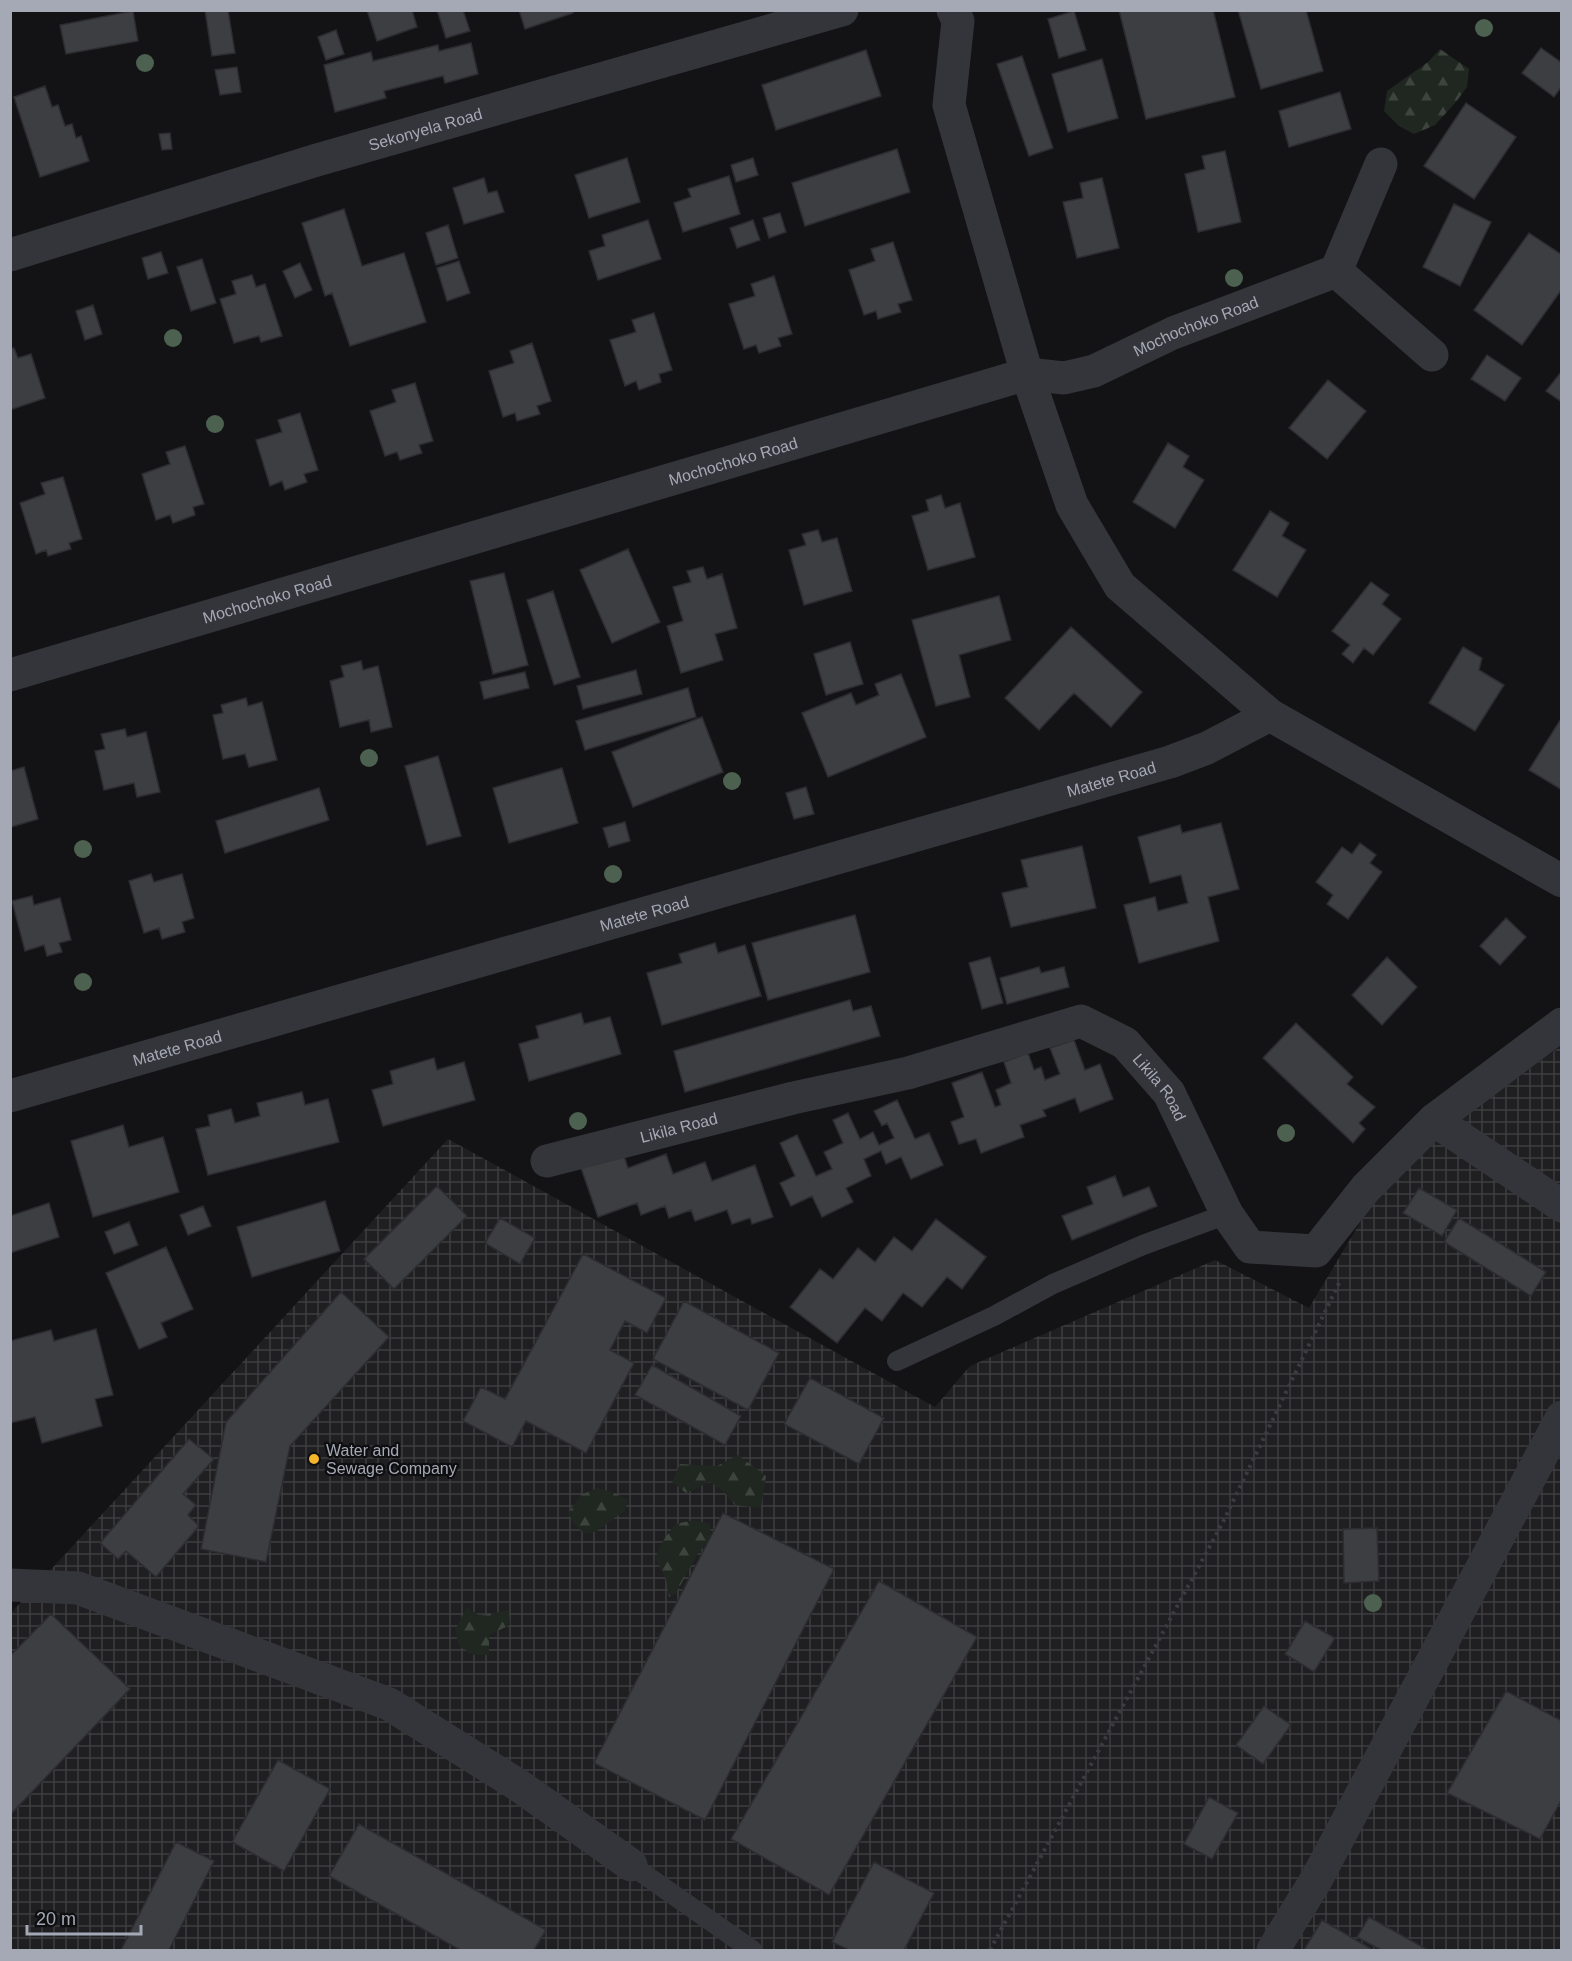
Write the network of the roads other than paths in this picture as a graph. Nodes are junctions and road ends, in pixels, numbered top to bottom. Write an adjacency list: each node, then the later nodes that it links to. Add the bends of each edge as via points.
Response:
1 (842, 10): 4 (street, Sekonyela Road, via 317,160)
2 (953, 10): 7 (street, via 958,21 949,105)
3 (1381, 164): 5 (street)
4 (10, 255)
5 (1336, 271): 6 (street); 7 (street, Mochochoko Road, via 1173,333 1094,371 1064,378)
6 (1432, 355)
7 (1027, 374): 8 (street, Mochochoko Road); 9 (street, via 1072,505 1120,586)
8 (10, 675)
9 (1270, 715): 10 (street); 12 (street, Matete Road, via 1207,748 1170,762)
10 (1562, 881)
11 (1562, 1024): 13 (street)
12 (10, 1096)
13 (1434, 1120): 15 (street); 16 (street, Likila Road, via 1366,1188 1316,1251 1250,1247)
14 (547, 1161): 16 (street, Likila Road, via 908,1073 1081,1021 1125,1043 1169,1093)
15 (1562, 1206)
16 (1227, 1214): 17 (lane, via 1063,1280)
17 (897, 1361)
18 (1562, 1417): 22 (street, via 1316,1880)
19 (10, 1585): 20 (street, via 78,1588 388,1704 518,1785)
20 (631, 1865): 21 (lane)
21 (752, 1950)
22 (1273, 1950)

